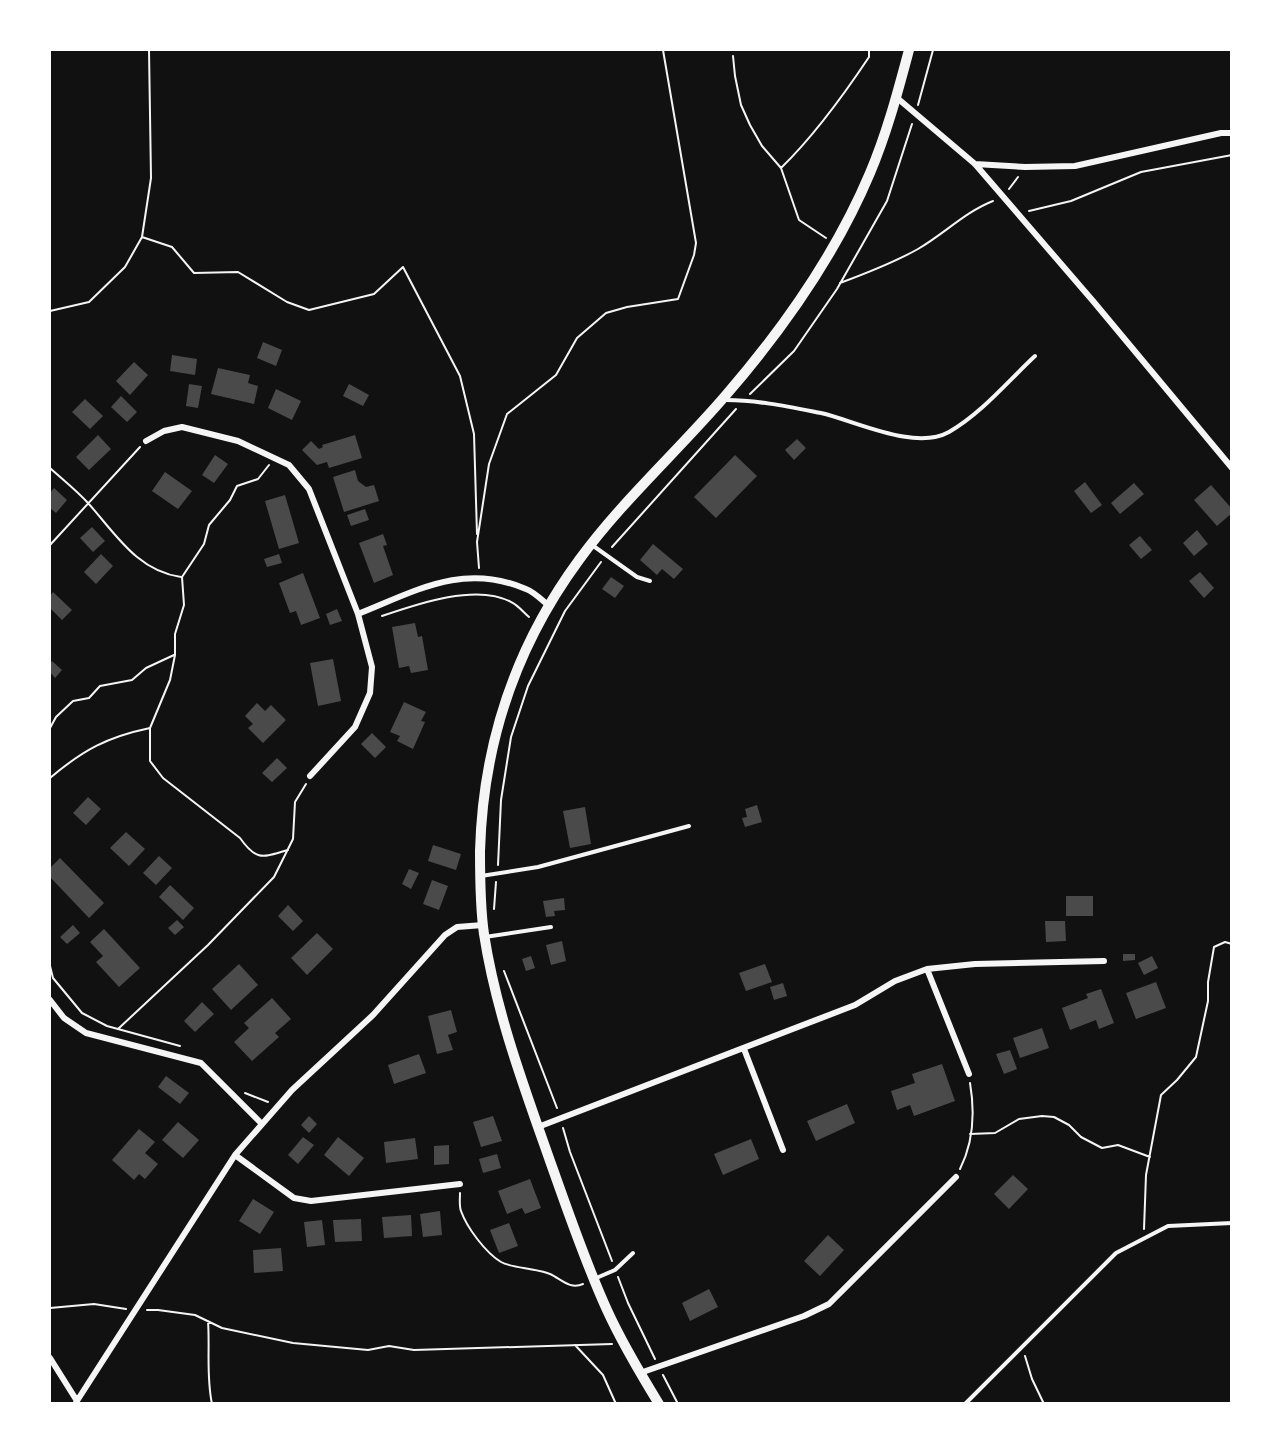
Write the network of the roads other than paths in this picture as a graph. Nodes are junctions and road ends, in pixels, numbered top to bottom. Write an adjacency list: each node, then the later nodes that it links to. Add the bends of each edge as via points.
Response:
1 (909, 50): 2 (street)
2 (896, 97): 4 (street); 6 (street, via 870,172 835,245 799,303)
3 (1232, 133): 4 (street, via 1075,166)
4 (975, 164): 8 (street)
5 (1035, 356): 6 (lane, via 948,433 924,438 823,414 744,400)
6 (722, 400): 9 (street)
7 (146, 441): 12 (street, via 182,427 238,441 289,465 309,489)
8 (1232, 468)
9 (591, 545): 10 (lane, via 637,577); 11 (street)
10 (650, 581)
11 (549, 605): 12 (street, via 528,589 479,577 442,581); 15 (street, via 508,688 497,725 487,768)
12 (358, 614): 13 (street, via 372,667 370,693 355,727)
13 (310, 776)
14 (689, 826): 15 (lane, via 538,867)
15 (480, 877): 16 (street)
16 (483, 925): 18 (street); 24 (street, via 457,927 445,935 373,1015 292,1090)
17 (551, 927): 18 (lane)
18 (484, 937): 25 (street, via 497,998)
19 (1104, 961): 20 (street)
20 (927, 969): 22 (street, via 895,981 855,1005); 23 (street)
21 (50, 1000): 24 (street, via 64,1018 86,1033 201,1064)
22 (744, 1049): 25 (street); 26 (street)
23 (969, 1074)
24 (262, 1124): 27 (street)
25 (538, 1127): 32 (street)
26 (783, 1150)
27 (235, 1155): 29 (street, via 294,1198 311,1201); 35 (street)
28 (956, 1177): 34 (street, via 829,1304)
29 (460, 1184)
30 (1232, 1223): 37 (lane, via 1168,1227 1116,1253)
31 (633, 1253): 32 (lane, via 615,1270)
32 (594, 1280): 34 (street)
33 (50, 1358): 35 (street)
34 (640, 1373): 36 (street)
35 (76, 1402)
36 (659, 1404)
37 (965, 1404)

